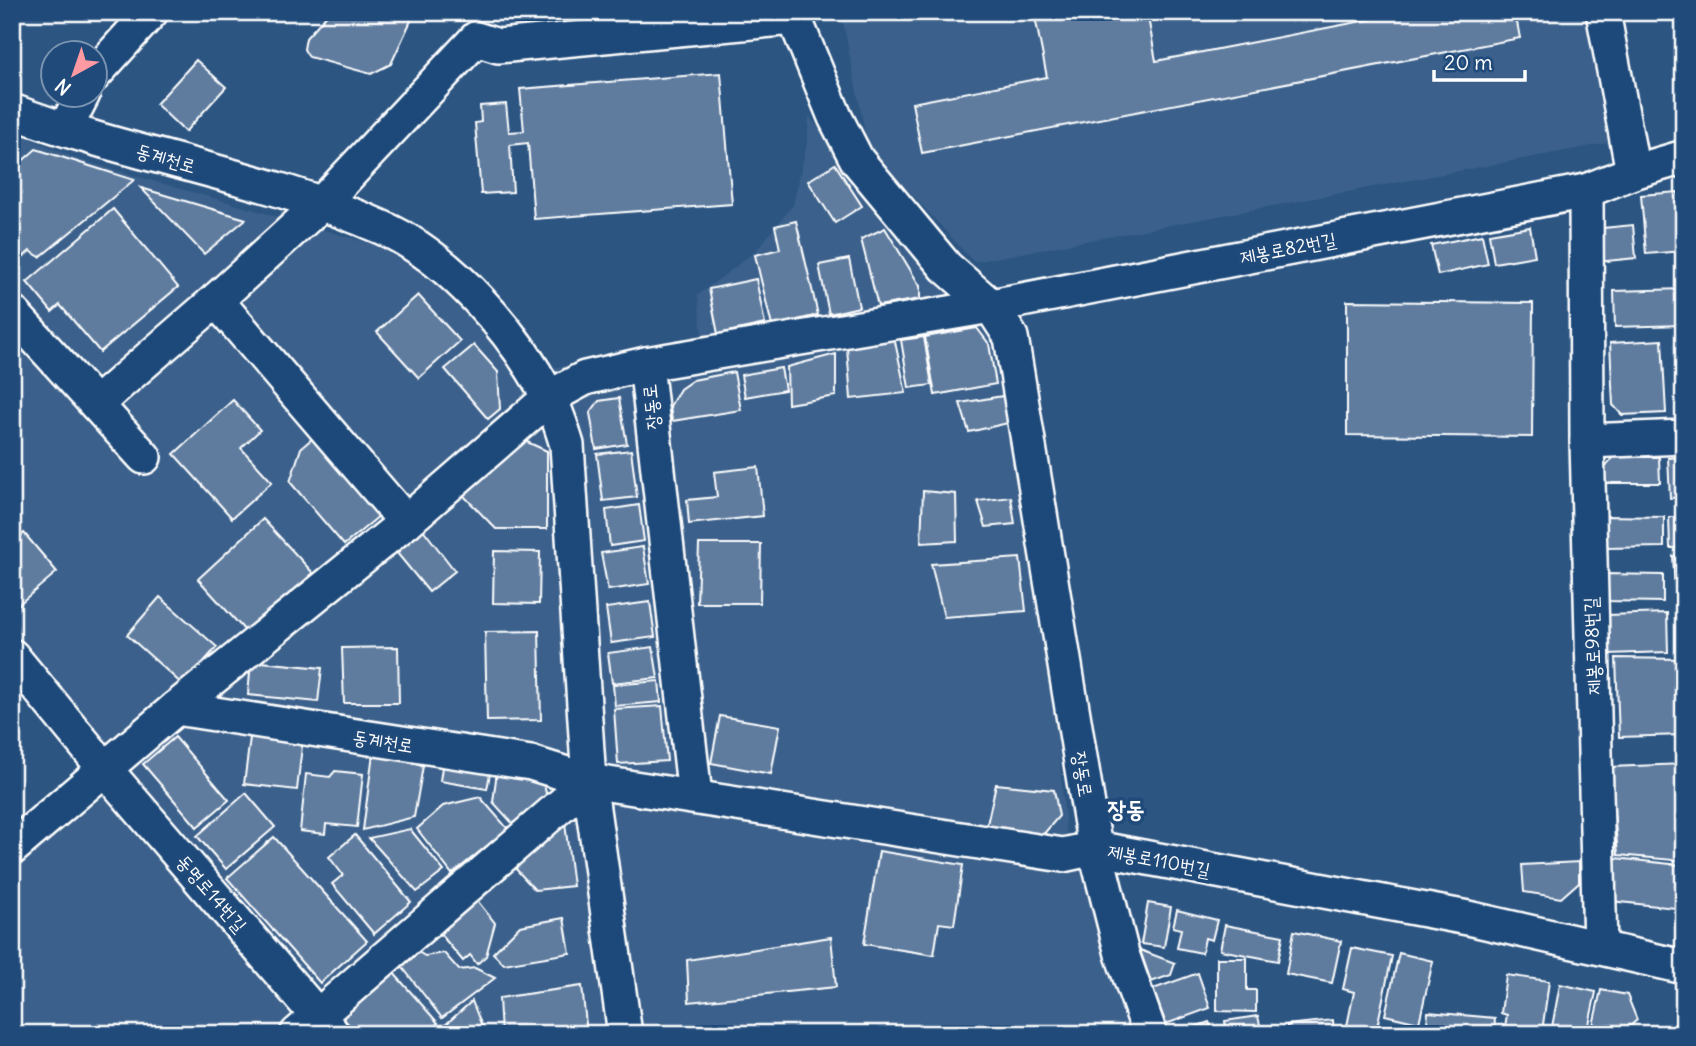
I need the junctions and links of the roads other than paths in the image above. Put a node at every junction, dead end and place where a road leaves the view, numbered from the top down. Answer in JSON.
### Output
{"nodes":[{"id":1,"x":151,"y":12,"type":"edge"},
{"id":2,"x":1603,"y":12,"type":"edge"},
{"id":3,"x":793,"y":15,"type":"edge"},
{"id":4,"x":108,"y":60,"type":"edge"},
{"id":5,"x":76,"y":108,"type":"edge"},
{"id":6,"x":12,"y":111,"type":"edge"},
{"id":7,"x":65,"y":129,"type":"junction"},
{"id":8,"x":1684,"y":156,"type":"edge"},
{"id":9,"x":1633,"y":172,"type":"junction"},
{"id":10,"x":1586,"y":191,"type":"junction"},
{"id":11,"x":321,"y":204,"type":"junction"},
{"id":12,"x":216,"y":300,"type":"junction"},
{"id":13,"x":991,"y":306,"type":"junction"},
{"id":14,"x":12,"y":312,"type":"edge"},
{"id":15,"x":646,"y":365,"type":"junction"},
{"id":16,"x":550,"y":397,"type":"junction"},
{"id":17,"x":96,"y":404,"type":"junction"},
{"id":18,"x":1684,"y":437,"type":"edge"},
{"id":19,"x":1587,"y":441,"type":"junction"},
{"id":20,"x":144,"y":457,"type":"dead end"},
{"id":21,"x":406,"y":522,"type":"junction"},
{"id":22,"x":12,"y":656,"type":"edge"},
{"id":23,"x":176,"y":708,"type":"junction"},
{"id":24,"x":106,"y":769,"type":"junction"},
{"id":25,"x":589,"y":781,"type":"junction"},
{"id":26,"x":695,"y":796,"type":"junction"},
{"id":27,"x":12,"y":848,"type":"edge"},
{"id":28,"x":1095,"y":848,"type":"junction"},
{"id":29,"x":1600,"y":947,"type":"junction"},
{"id":30,"x":1684,"y":967,"type":"edge"},
{"id":31,"x":316,"y":1028,"type":"edge"},
{"id":32,"x":625,"y":1034,"type":"edge"},
{"id":33,"x":1150,"y":1034,"type":"edge"}],
"edges":[{"from":1,"to":4,"type":"street"},
{"from":2,"to":9,"type":"street"},
{"from":3,"to":11,"type":"street"},
{"from":3,"to":13,"type":"street","name":"장동로"},
{"from":5,"to":7,"type":"street"},
{"from":6,"to":7,"type":"street","name":"동계천로"},
{"from":7,"to":11,"type":"street","name":"동계천로"},
{"from":8,"to":9,"type":"street","name":"제봉로82번길"},
{"from":9,"to":10,"type":"street","name":"제봉로82번길"},
{"from":10,"to":13,"type":"street","name":"제봉로82번길"},
{"from":10,"to":19,"type":"street"},
{"from":11,"to":12,"type":"street"},
{"from":11,"to":16,"type":"street","name":"동계천로"},
{"from":12,"to":17,"type":"street"},
{"from":12,"to":21,"type":"street"},
{"from":13,"to":15,"type":"street","name":"장동로"},
{"from":13,"to":28,"type":"street","name":"장동로"},
{"from":14,"to":17,"type":"street"},
{"from":15,"to":16,"type":"street"},
{"from":15,"to":26,"type":"street","name":"장동로"},
{"from":16,"to":21,"type":"street"},
{"from":16,"to":25,"type":"street","name":"동계천로"},
{"from":17,"to":20,"type":"street"},
{"from":18,"to":19,"type":"street"},
{"from":19,"to":29,"type":"street","name":"제봉로98번길"},
{"from":21,"to":23,"type":"street"},
{"from":22,"to":24,"type":"street","name":"동명로14번길"},
{"from":23,"to":24,"type":"street"},
{"from":23,"to":25,"type":"street","name":"동계천로"},
{"from":24,"to":27,"type":"street"},
{"from":24,"to":31,"type":"street","name":"동명로14번길"},
{"from":25,"to":26,"type":"street","name":"제봉로110번길"},
{"from":25,"to":31,"type":"street"},
{"from":25,"to":32,"type":"street","name":"동계천로"},
{"from":26,"to":28,"type":"street","name":"제봉로110번길"},
{"from":28,"to":29,"type":"street","name":"제봉로110번길"},
{"from":28,"to":33,"type":"street","name":"장동로"},
{"from":29,"to":30,"type":"street","name":"제봉로110번길"}]}
